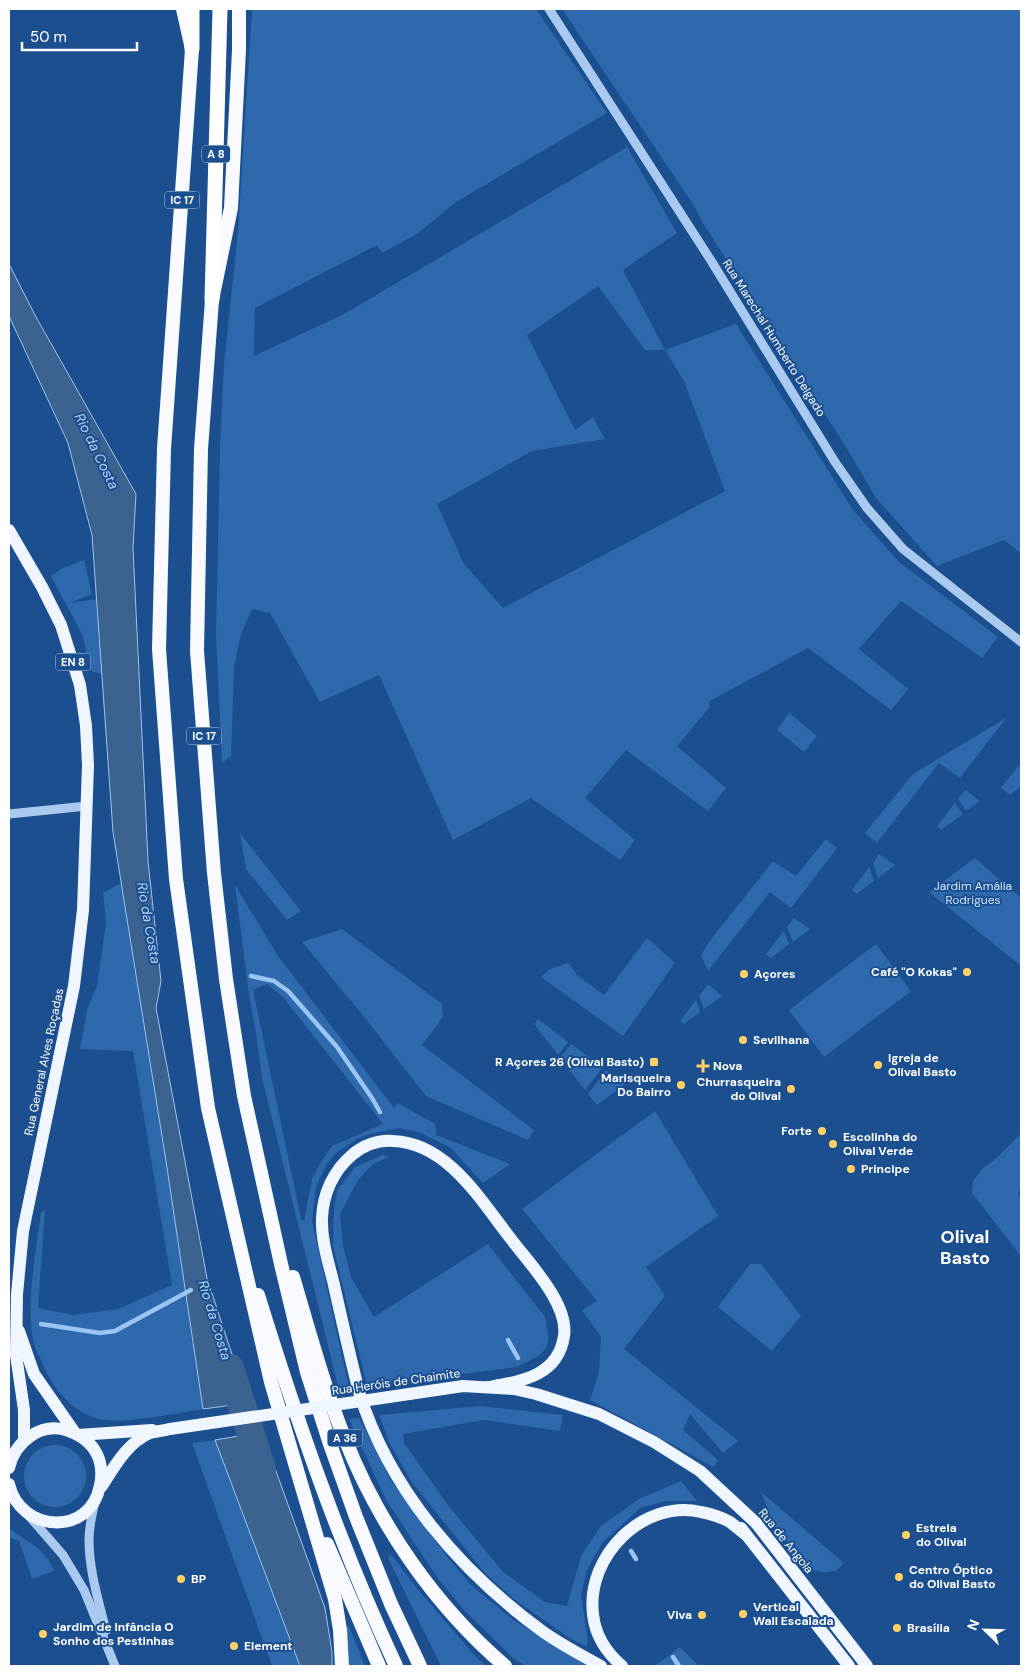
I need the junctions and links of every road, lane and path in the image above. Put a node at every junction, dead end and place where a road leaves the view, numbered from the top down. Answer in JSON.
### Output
{"nodes":[{"id":1,"x":183,"y":9,"type":"edge"},
{"id":2,"x":192,"y":9,"type":"edge"},
{"id":3,"x":220,"y":9,"type":"edge"},
{"id":4,"x":239,"y":9,"type":"edge"},
{"id":5,"x":549,"y":9,"type":"edge"},
{"id":6,"x":192,"y":50,"type":"junction"},
{"id":7,"x":212,"y":300,"type":"junction"},
{"id":8,"x":9,"y":530,"type":"edge"},
{"id":9,"x":1021,"y":642,"type":"edge"},
{"id":10,"x":87,"y":806,"type":"junction"},
{"id":11,"x":9,"y":814,"type":"edge"},
{"id":12,"x":261,"y":1168,"type":"junction"},
{"id":13,"x":231,"y":1206,"type":"junction"},
{"id":14,"x":17,"y":1322,"type":"junction"},
{"id":15,"x":489,"y":1387,"type":"junction"},
{"id":16,"x":170,"y":1430,"type":"junction"},
{"id":17,"x":77,"y":1434,"type":"junction"},
{"id":18,"x":24,"y":1440,"type":"junction"},
{"id":19,"x":289,"y":1443,"type":"junction"},
{"id":20,"x":9,"y":1468,"type":"edge"},
{"id":21,"x":9,"y":1484,"type":"edge"},
{"id":22,"x":721,"y":1491,"type":"junction"},
{"id":23,"x":97,"y":1496,"type":"junction"},
{"id":24,"x":28,"y":1514,"type":"junction"},
{"id":25,"x":745,"y":1534,"type":"junction"},
{"id":26,"x":111,"y":1654,"type":"junction"},
{"id":27,"x":115,"y":1666,"type":"edge"},
{"id":28,"x":342,"y":1666,"type":"edge"},
{"id":29,"x":379,"y":1666,"type":"edge"},
{"id":30,"x":396,"y":1666,"type":"edge"},
{"id":31,"x":420,"y":1666,"type":"edge"},
{"id":32,"x":506,"y":1666,"type":"edge"},
{"id":33,"x":600,"y":1666,"type":"edge"},
{"id":34,"x":622,"y":1666,"type":"edge"},
{"id":35,"x":849,"y":1666,"type":"edge"},
{"id":36,"x":867,"y":1666,"type":"edge"}],
"edges":[{"from":1,"to":6,"type":"highway","number":"IC 17"},
{"from":2,"to":6,"type":"highway"},
{"from":3,"to":7,"type":"highway","number":"A 8"},
{"from":4,"to":7,"type":"highway","number":"IC 17"},
{"from":5,"to":9,"type":"street","name":"Rua Marechal Humberto Delgado"},
{"from":6,"to":13,"type":"highway","number":"IC 17"},
{"from":7,"to":12,"type":"highway","number":"IC 17"},
{"from":8,"to":10,"type":"main road","number":"EN 8"},
{"from":10,"to":11,"type":"street"},
{"from":10,"to":14,"type":"main road","name":"Rua General Alves Roçadas"},
{"from":12,"to":31,"type":"highway"},
{"from":12,"to":32,"type":"highway","number":"A 36"},
{"from":13,"to":19,"type":"highway"},
{"from":13,"to":30,"type":"highway"},
{"from":14,"to":17,"type":"main road","name":"Rua General Alves Roçadas"},
{"from":14,"to":18,"type":"main road","name":"Rua General Alves Roçadas"},
{"from":15,"to":16,"type":"main road","name":"Rua Heróis de Chaimite","bridge":true},
{"from":15,"to":22,"type":"main road","name":"Rua Heróis de Chaimite"},
{"from":15,"to":33,"type":"main road"},
{"from":16,"to":17,"type":"main road","name":"Rua Heróis de Chaimite"},
{"from":16,"to":23,"type":"main road","name":"Rua Heróis de Chaimite"},
{"from":17,"to":18,"type":"main road"},
{"from":17,"to":23,"type":"main road","name":"Rua General Alves Roçadas"},
{"from":18,"to":20,"type":"main road"},
{"from":19,"to":28,"type":"highway"},
{"from":19,"to":29,"type":"highway"},
{"from":21,"to":24,"type":"main road","name":"Rua General Alves Roçadas"},
{"from":22,"to":25,"type":"main road"},
{"from":22,"to":36,"type":"main road","name":"Rua de Angola"},
{"from":23,"to":24,"type":"main road"},
{"from":23,"to":26,"type":"street","name":"Rua General Alves Roçadas"},
{"from":24,"to":26,"type":"street","name":"Rua General Alves Roçadas"},
{"from":25,"to":34,"type":"main road"},
{"from":25,"to":35,"type":"main road"},
{"from":26,"to":27,"type":"street","name":"Rua General Alves Roçadas"}]}
